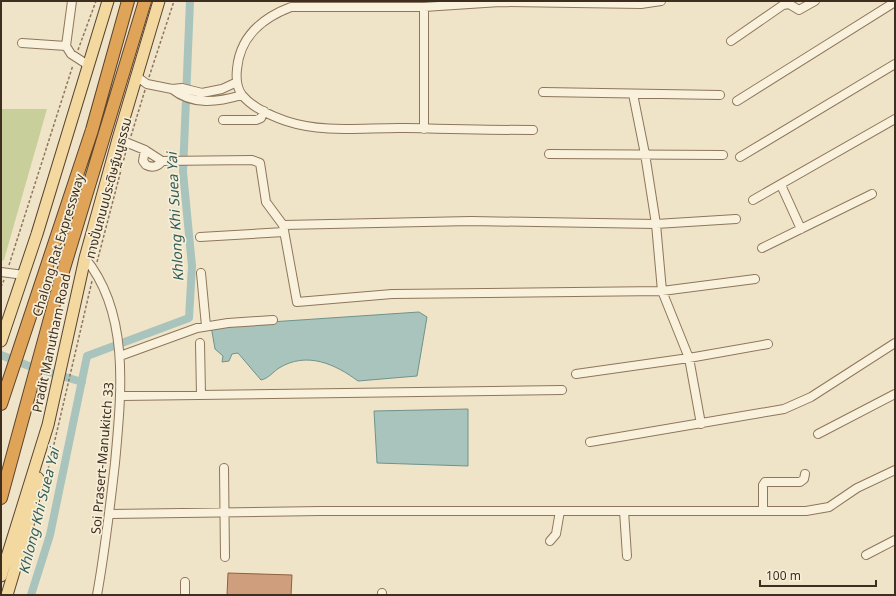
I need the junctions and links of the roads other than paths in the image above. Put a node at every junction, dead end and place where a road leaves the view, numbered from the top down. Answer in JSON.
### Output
{"nodes":[{"id":1,"x":68,"y":1,"type":"edge"},
{"id":2,"x":72,"y":1,"type":"edge"},
{"id":3,"x":108,"y":1,"type":"edge"},
{"id":4,"x":128,"y":1,"type":"edge"},
{"id":5,"x":145,"y":1,"type":"edge"},
{"id":6,"x":159,"y":1,"type":"edge"},
{"id":7,"x":661,"y":1,"type":"edge"},
{"id":8,"x":815,"y":1,"type":"edge"},
{"id":9,"x":895,"y":2,"type":"edge"},
{"id":10,"x":424,"y":7,"type":"junction"},
{"id":11,"x":731,"y":41,"type":"dead end"},
{"id":12,"x":22,"y":43,"type":"dead end"},
{"id":13,"x":66,"y":46,"type":"junction"},
{"id":14,"x":895,"y":64,"type":"edge"},
{"id":15,"x":88,"y":65,"type":"junction"},
{"id":16,"x":136,"y":76,"type":"junction"},
{"id":17,"x":237,"y":82,"type":"junction"},
{"id":18,"x":172,"y":89,"type":"junction"},
{"id":19,"x":543,"y":92,"type":"dead end"},
{"id":20,"x":633,"y":94,"type":"junction"},
{"id":21,"x":242,"y":95,"type":"junction"},
{"id":22,"x":720,"y":95,"type":"dead end"},
{"id":23,"x":737,"y":101,"type":"dead end"},
{"id":24,"x":264,"y":111,"type":"junction"},
{"id":25,"x":895,"y":119,"type":"edge"},
{"id":26,"x":223,"y":120,"type":"dead end"},
{"id":27,"x":424,"y":128,"type":"junction"},
{"id":28,"x":533,"y":130,"type":"dead end"},
{"id":29,"x":118,"y":139,"type":"junction"},
{"id":30,"x":144,"y":150,"type":"junction"},
{"id":31,"x":549,"y":154,"type":"dead end"},
{"id":32,"x":645,"y":154,"type":"junction"},
{"id":33,"x":723,"y":155,"type":"dead end"},
{"id":34,"x":740,"y":158,"type":"dead end"},
{"id":35,"x":162,"y":161,"type":"junction"},
{"id":36,"x":781,"y":185,"type":"junction"},
{"id":37,"x":872,"y":194,"type":"dead end"},
{"id":38,"x":753,"y":200,"type":"dead end"},
{"id":39,"x":736,"y":219,"type":"dead end"},
{"id":40,"x":656,"y":224,"type":"junction"},
{"id":41,"x":283,"y":229,"type":"junction"},
{"id":42,"x":801,"y":229,"type":"junction"},
{"id":43,"x":200,"y":237,"type":"dead end"},
{"id":44,"x":762,"y":248,"type":"dead end"},
{"id":45,"x":85,"y":258,"type":"junction"},
{"id":46,"x":4,"y":272,"type":"edge"},
{"id":47,"x":201,"y":273,"type":"dead end"},
{"id":48,"x":24,"y":275,"type":"junction"},
{"id":49,"x":755,"y":279,"type":"dead end"},
{"id":50,"x":662,"y":291,"type":"junction"},
{"id":51,"x":273,"y":320,"type":"dead end"},
{"id":52,"x":4,"y":325,"type":"edge"},
{"id":53,"x":206,"y":326,"type":"junction"},
{"id":54,"x":1,"y":341,"type":"edge"},
{"id":55,"x":200,"y":343,"type":"dead end"},
{"id":56,"x":895,"y":343,"type":"edge"},
{"id":57,"x":768,"y":344,"type":"dead end"},
{"id":58,"x":120,"y":356,"type":"junction"},
{"id":59,"x":689,"y":358,"type":"junction"},
{"id":60,"x":576,"y":374,"type":"dead end"},
{"id":61,"x":562,"y":390,"type":"dead end"},
{"id":62,"x":201,"y":394,"type":"junction"},
{"id":63,"x":895,"y":394,"type":"edge"},
{"id":64,"x":121,"y":396,"type":"junction"},
{"id":65,"x":1,"y":404,"type":"edge"},
{"id":66,"x":701,"y":424,"type":"junction"},
{"id":67,"x":48,"y":425,"type":"junction"},
{"id":68,"x":818,"y":434,"type":"dead end"},
{"id":69,"x":590,"y":442,"type":"dead end"},
{"id":70,"x":224,"y":468,"type":"dead end"},
{"id":71,"x":895,"y":470,"type":"edge"},
{"id":72,"x":805,"y":474,"type":"dead end"},
{"id":73,"x":1,"y":498,"type":"edge"},
{"id":74,"x":763,"y":510,"type":"junction"},
{"id":75,"x":560,"y":511,"type":"junction"},
{"id":76,"x":624,"y":511,"type":"junction"},
{"id":77,"x":224,"y":512,"type":"junction"},
{"id":78,"x":110,"y":514,"type":"junction"},
{"id":79,"x":895,"y":540,"type":"edge"},
{"id":80,"x":550,"y":541,"type":"dead end"},
{"id":81,"x":866,"y":555,"type":"dead end"},
{"id":82,"x":627,"y":556,"type":"dead end"},
{"id":83,"x":225,"y":557,"type":"dead end"},
{"id":84,"x":1,"y":576,"type":"edge"},
{"id":85,"x":184,"y":582,"type":"dead end"},
{"id":86,"x":7,"y":595,"type":"edge"},
{"id":87,"x":97,"y":595,"type":"edge"},
{"id":88,"x":185,"y":595,"type":"edge"}],
"edges":[{"from":1,"to":2,"type":"street"},
{"from":2,"to":13,"type":"street"},
{"from":3,"to":15,"type":"main road"},
{"from":4,"to":65,"type":"highway","name":"Chalong Rat Expressway"},
{"from":5,"to":73,"type":"highway","name":"Chalong Rat Expressway"},
{"from":6,"to":16,"type":"main road","name":"Pradit Manutham Road"},
{"from":7,"to":10,"type":"street"},
{"from":8,"to":11,"type":"street"},
{"from":9,"to":23,"type":"street"},
{"from":10,"to":17,"type":"street"},
{"from":10,"to":27,"type":"street"},
{"from":12,"to":13,"type":"street"},
{"from":13,"to":15,"type":"street"},
{"from":14,"to":34,"type":"street"},
{"from":15,"to":48,"type":"main road"},
{"from":16,"to":18,"type":"street"},
{"from":16,"to":29,"type":"main road","name":"Pradit Manutham Road"},
{"from":17,"to":18,"type":"street"},
{"from":17,"to":21,"type":"street"},
{"from":18,"to":21,"type":"street"},
{"from":19,"to":20,"type":"street"},
{"from":20,"to":22,"type":"street"},
{"from":20,"to":32,"type":"street"},
{"from":21,"to":24,"type":"street"},
{"from":24,"to":26,"type":"street"},
{"from":24,"to":27,"type":"street"},
{"from":25,"to":36,"type":"street"},
{"from":27,"to":28,"type":"street"},
{"from":29,"to":30,"type":"street"},
{"from":29,"to":45,"type":"main road","name":"Pradit Manutham Road"},
{"from":30,"to":35,"type":"street"},
{"from":30,"to":35,"type":"street"},
{"from":31,"to":32,"type":"street"},
{"from":32,"to":33,"type":"street"},
{"from":32,"to":40,"type":"street"},
{"from":35,"to":41,"type":"street"},
{"from":36,"to":38,"type":"street"},
{"from":36,"to":42,"type":"street"},
{"from":37,"to":42,"type":"street"},
{"from":39,"to":40,"type":"street"},
{"from":40,"to":41,"type":"street"},
{"from":40,"to":50,"type":"street"},
{"from":41,"to":43,"type":"street"},
{"from":41,"to":50,"type":"street"},
{"from":42,"to":44,"type":"street"},
{"from":45,"to":58,"type":"street","name":"Soi Prasert-Manukitch 33"},
{"from":45,"to":67,"type":"main road","name":"Pradit Manutham Road"},
{"from":46,"to":48,"type":"street"},
{"from":47,"to":53,"type":"street"},
{"from":48,"to":52,"type":"main road"},
{"from":49,"to":50,"type":"street"},
{"from":50,"to":59,"type":"street"},
{"from":51,"to":53,"type":"street"},
{"from":52,"to":54,"type":"main road"},
{"from":53,"to":58,"type":"street"},
{"from":55,"to":62,"type":"street"},
{"from":56,"to":66,"type":"street"},
{"from":57,"to":59,"type":"street"},
{"from":58,"to":64,"type":"street","name":"Soi Prasert-Manukitch 33"},
{"from":59,"to":60,"type":"street"},
{"from":59,"to":66,"type":"street"},
{"from":61,"to":62,"type":"street"},
{"from":62,"to":64,"type":"street"},
{"from":63,"to":68,"type":"street"},
{"from":64,"to":78,"type":"street","name":"Soi Prasert-Manukitch 33"},
{"from":66,"to":69,"type":"street"},
{"from":67,"to":84,"type":"main road","name":"Pradit Manutham Road"},
{"from":67,"to":86,"type":"main road"},
{"from":70,"to":77,"type":"street"},
{"from":71,"to":74,"type":"street"},
{"from":72,"to":74,"type":"street"},
{"from":74,"to":76,"type":"street"},
{"from":75,"to":76,"type":"street"},
{"from":75,"to":77,"type":"street"},
{"from":75,"to":80,"type":"street"},
{"from":76,"to":82,"type":"street"},
{"from":77,"to":78,"type":"street"},
{"from":77,"to":83,"type":"street"},
{"from":78,"to":87,"type":"street","name":"Soi Prasert-Manukitch 33"},
{"from":79,"to":81,"type":"street"},
{"from":85,"to":88,"type":"street"}]}
